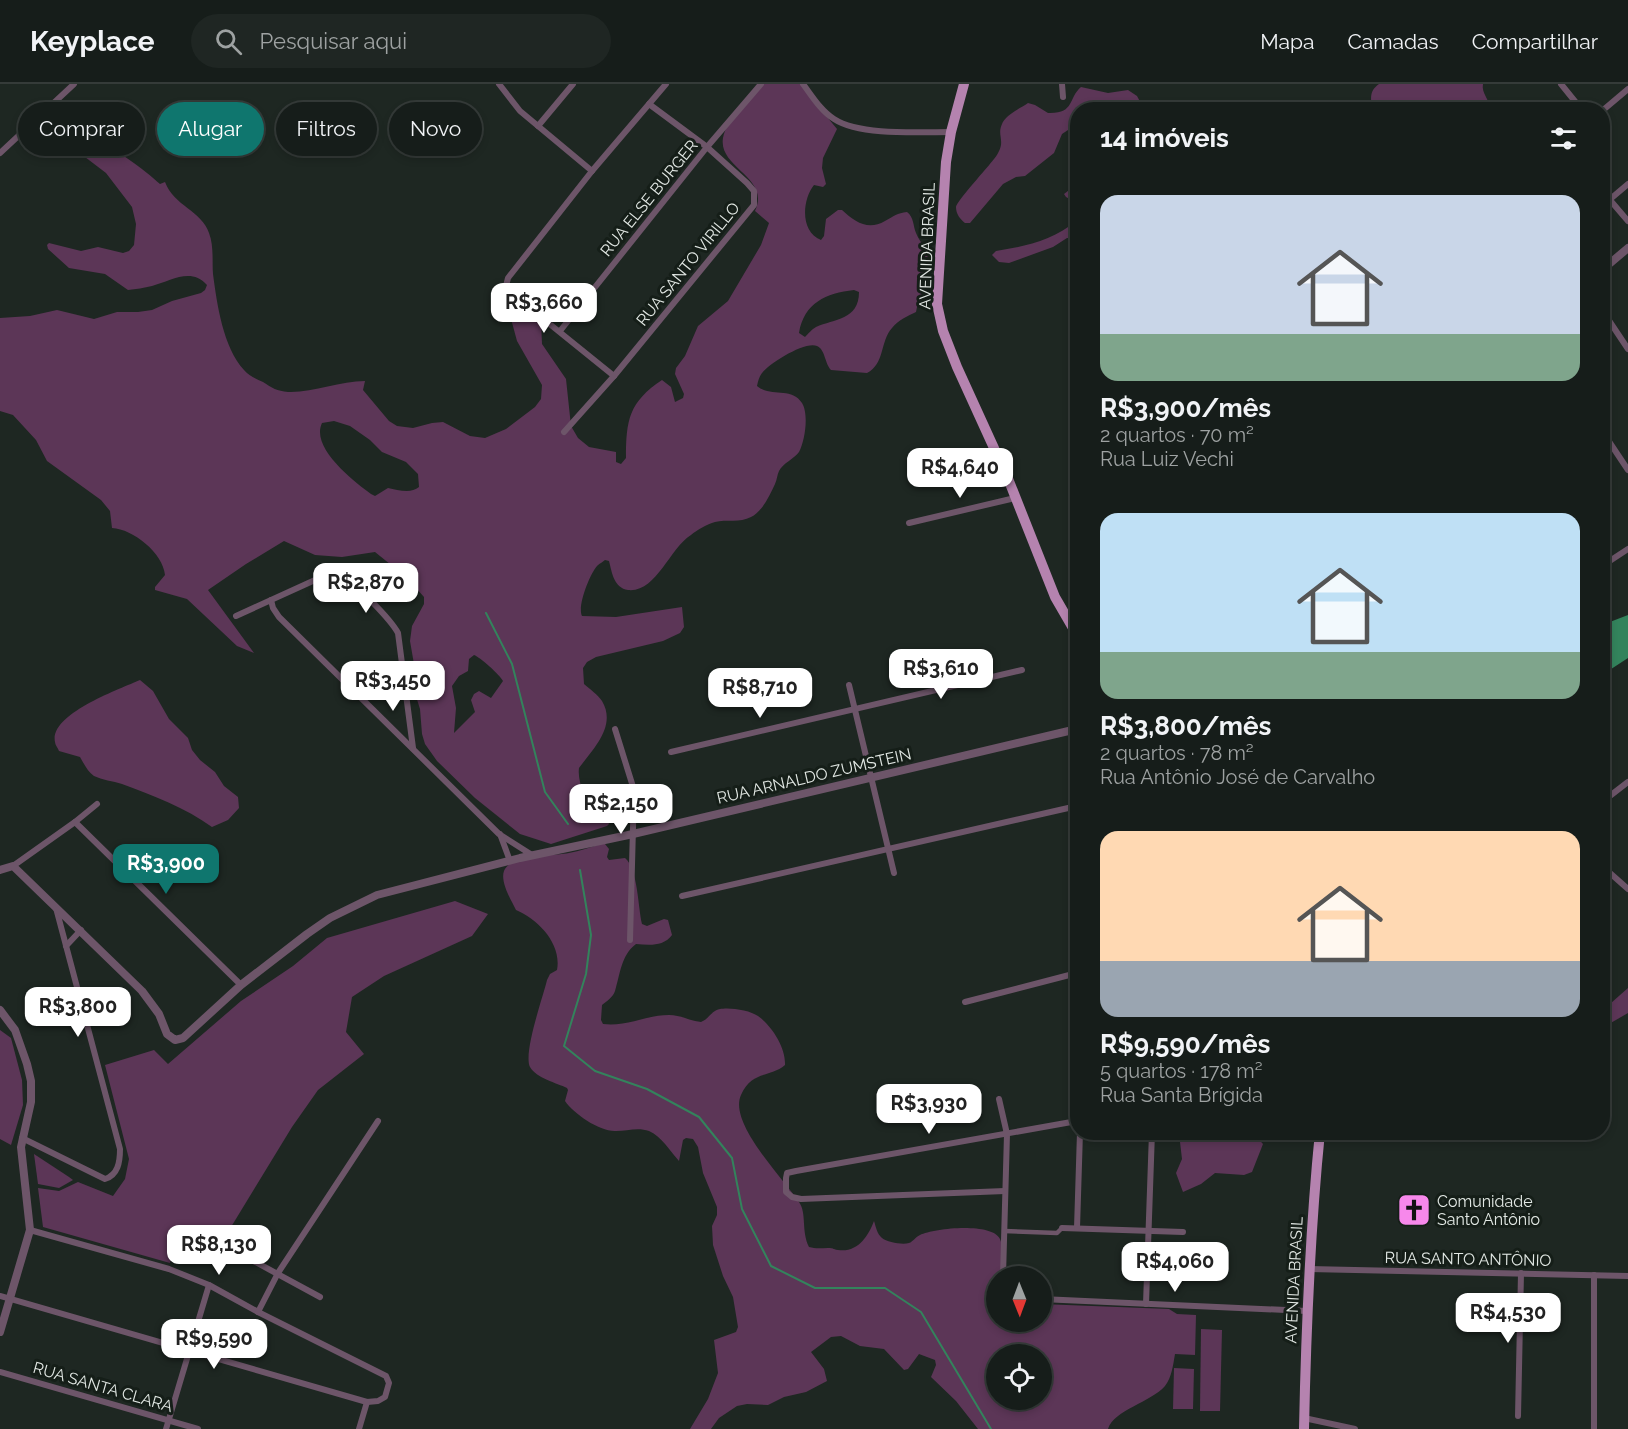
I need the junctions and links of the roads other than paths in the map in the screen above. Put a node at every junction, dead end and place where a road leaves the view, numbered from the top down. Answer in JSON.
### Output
{"nodes":[{"id":1,"x":74,"y":84,"type":"edge"},
{"id":2,"x":499,"y":84,"type":"edge"},
{"id":3,"x":573,"y":84,"type":"edge"},
{"id":4,"x":666,"y":84,"type":"edge"},
{"id":5,"x":761,"y":84,"type":"edge"},
{"id":6,"x":803,"y":84,"type":"edge"},
{"id":7,"x":964,"y":84,"type":"edge"},
{"id":8,"x":1062,"y":84,"type":"edge"},
{"id":9,"x":1561,"y":84,"type":"edge"},
{"id":10,"x":1628,"y":88,"type":"edge"},
{"id":11,"x":1063,"y":97,"type":"dead end"},
{"id":12,"x":1576,"y":102,"type":"edge"},
{"id":13,"x":649,"y":104,"type":"junction"},
{"id":14,"x":1610,"y":104,"type":"edge"},
{"id":15,"x":538,"y":126,"type":"junction"},
{"id":16,"x":951,"y":132,"type":"junction"},
{"id":17,"x":707,"y":147,"type":"junction"},
{"id":18,"x":0,"y":153,"type":"edge"},
{"id":19,"x":592,"y":171,"type":"junction"},
{"id":20,"x":1628,"y":184,"type":"edge"},
{"id":21,"x":1610,"y":200,"type":"joint"},
{"id":22,"x":1628,"y":221,"type":"edge"},
{"id":23,"x":1628,"y":248,"type":"edge"},
{"id":24,"x":1610,"y":263,"type":"edge"},
{"id":25,"x":1610,"y":322,"type":"edge"},
{"id":26,"x":560,"y":331,"type":"junction"},
{"id":27,"x":1628,"y":348,"type":"edge"},
{"id":28,"x":614,"y":375,"type":"junction"},
{"id":29,"x":564,"y":432,"type":"dead end"},
{"id":30,"x":1610,"y":443,"type":"edge"},
{"id":31,"x":1628,"y":470,"type":"edge"},
{"id":32,"x":1016,"y":498,"type":"junction"},
{"id":33,"x":909,"y":523,"type":"dead end"},
{"id":34,"x":1628,"y":549,"type":"edge"},
{"id":35,"x":1610,"y":561,"type":"edge"},
{"id":36,"x":271,"y":600,"type":"junction"},
{"id":37,"x":236,"y":616,"type":"dead end"},
{"id":38,"x":1070,"y":623,"type":"edge"},
{"id":39,"x":1023,"y":670,"type":"dead end"},
{"id":40,"x":849,"y":685,"type":"dead end"},
{"id":41,"x":855,"y":710,"type":"junction"},
{"id":42,"x":615,"y":729,"type":"dead end"},
{"id":43,"x":1070,"y":731,"type":"edge"},
{"id":44,"x":414,"y":749,"type":"junction"},
{"id":45,"x":671,"y":752,"type":"dead end"},
{"id":46,"x":870,"y":777,"type":"junction"},
{"id":47,"x":1628,"y":782,"type":"edge"},
{"id":48,"x":1610,"y":796,"type":"edge"},
{"id":49,"x":97,"y":804,"type":"dead end"},
{"id":50,"x":1070,"y":808,"type":"edge"},
{"id":51,"x":75,"y":822,"type":"junction"},
{"id":52,"x":500,"y":834,"type":"junction"},
{"id":53,"x":633,"y":834,"type":"junction"},
{"id":54,"x":887,"y":848,"type":"junction"},
{"id":55,"x":532,"y":855,"type":"junction"},
{"id":56,"x":510,"y":861,"type":"junction"},
{"id":57,"x":13,"y":866,"type":"junction"},
{"id":58,"x":0,"y":870,"type":"edge"},
{"id":59,"x":894,"y":873,"type":"dead end"},
{"id":60,"x":1610,"y":873,"type":"edge"},
{"id":61,"x":1628,"y":888,"type":"edge"},
{"id":62,"x":682,"y":896,"type":"dead end"},
{"id":63,"x":55,"y":904,"type":"junction"},
{"id":64,"x":81,"y":930,"type":"junction"},
{"id":65,"x":630,"y":940,"type":"dead end"},
{"id":66,"x":66,"y":946,"type":"junction"},
{"id":67,"x":1070,"y":975,"type":"edge"},
{"id":68,"x":241,"y":985,"type":"junction"},
{"id":69,"x":965,"y":1002,"type":"dead end"},
{"id":70,"x":0,"y":1010,"type":"edge"},
{"id":71,"x":999,"y":1099,"type":"dead end"},
{"id":72,"x":378,"y":1121,"type":"dead end"},
{"id":73,"x":1070,"y":1122,"type":"edge"},
{"id":74,"x":1007,"y":1134,"type":"junction"},
{"id":75,"x":22,"y":1138,"type":"junction"},
{"id":76,"x":1080,"y":1140,"type":"edge"},
{"id":77,"x":1152,"y":1140,"type":"edge"},
{"id":78,"x":1319,"y":1140,"type":"edge"},
{"id":79,"x":1005,"y":1191,"type":"junction"},
{"id":80,"x":1062,"y":1228,"type":"joint"},
{"id":81,"x":1077,"y":1228,"type":"junction"},
{"id":82,"x":30,"y":1230,"type":"junction"},
{"id":83,"x":1148,"y":1230,"type":"junction"},
{"id":84,"x":1004,"y":1231,"type":"junction"},
{"id":85,"x":1183,"y":1232,"type":"dead end"},
{"id":86,"x":226,"y":1246,"type":"dead end"},
{"id":87,"x":1003,"y":1266,"type":"edge"},
{"id":88,"x":1308,"y":1269,"type":"junction"},
{"id":89,"x":1521,"y":1273,"type":"junction"},
{"id":90,"x":278,"y":1274,"type":"junction"},
{"id":91,"x":1594,"y":1275,"type":"junction"},
{"id":92,"x":1628,"y":1276,"type":"edge"},
{"id":93,"x":209,"y":1285,"type":"junction"},
{"id":94,"x":0,"y":1296,"type":"edge"},
{"id":95,"x":320,"y":1297,"type":"dead end"},
{"id":96,"x":10,"y":1299,"type":"junction"},
{"id":97,"x":1052,"y":1300,"type":"edge"},
{"id":98,"x":1146,"y":1304,"type":"junction"},
{"id":99,"x":1307,"y":1311,"type":"junction"},
{"id":100,"x":258,"y":1312,"type":"junction"},
{"id":101,"x":0,"y":1332,"type":"edge"},
{"id":102,"x":189,"y":1350,"type":"junction"},
{"id":103,"x":0,"y":1372,"type":"edge"},
{"id":104,"x":367,"y":1402,"type":"junction"},
{"id":105,"x":1518,"y":1416,"type":"dead end"},
{"id":106,"x":168,"y":1420,"type":"junction"},
{"id":107,"x":1304,"y":1423,"type":"edge"},
{"id":108,"x":166,"y":1429,"type":"edge"},
{"id":109,"x":198,"y":1429,"type":"edge"},
{"id":110,"x":359,"y":1429,"type":"edge"},
{"id":111,"x":1355,"y":1429,"type":"edge"},
{"id":112,"x":1594,"y":1429,"type":"edge"}],
"edges":[{"from":1,"to":18,"type":"street"},
{"from":2,"to":15,"type":"street"},
{"from":3,"to":15,"type":"street"},
{"from":4,"to":13,"type":"street"},
{"from":5,"to":17,"type":"street","name":"RUA ELSE BURGER"},
{"from":6,"to":16,"type":"street"},
{"from":7,"to":16,"type":"main road","name":"AVENIDA BRASIL"},
{"from":8,"to":11,"type":"street"},
{"from":9,"to":12,"type":"street"},
{"from":10,"to":14,"type":"street"},
{"from":13,"to":17,"type":"street"},
{"from":13,"to":19,"type":"street"},
{"from":15,"to":19,"type":"street"},
{"from":16,"to":32,"type":"main road","name":"AVENIDA BRASIL"},
{"from":17,"to":26,"type":"street","name":"RUA ELSE BURGER"},
{"from":17,"to":28,"type":"street","name":"RUA SANTO VIRILLO"},
{"from":19,"to":26,"type":"street"},
{"from":20,"to":21,"type":"street"},
{"from":21,"to":22,"type":"street"},
{"from":23,"to":24,"type":"street"},
{"from":25,"to":27,"type":"street"},
{"from":26,"to":28,"type":"street"},
{"from":28,"to":29,"type":"street","name":"RUA SANTO VIRILLO"},
{"from":30,"to":31,"type":"street"},
{"from":32,"to":33,"type":"street"},
{"from":32,"to":38,"type":"main road","name":"AVENIDA BRASIL"},
{"from":34,"to":35,"type":"street"},
{"from":36,"to":37,"type":"street"},
{"from":36,"to":44,"type":"street"},
{"from":36,"to":44,"type":"street"},
{"from":39,"to":41,"type":"street"},
{"from":40,"to":41,"type":"street"},
{"from":41,"to":45,"type":"street"},
{"from":41,"to":46,"type":"street"},
{"from":42,"to":53,"type":"street"},
{"from":43,"to":46,"type":"street","name":"RUA ARNALDO ZUMSTEIN"},
{"from":44,"to":52,"type":"street"},
{"from":46,"to":53,"type":"street","name":"RUA ARNALDO ZUMSTEIN"},
{"from":46,"to":54,"type":"street"},
{"from":47,"to":48,"type":"street"},
{"from":49,"to":51,"type":"street"},
{"from":50,"to":54,"type":"street"},
{"from":51,"to":57,"type":"street"},
{"from":51,"to":68,"type":"street"},
{"from":52,"to":55,"type":"street"},
{"from":52,"to":56,"type":"street"},
{"from":53,"to":55,"type":"street","name":"RUA ARNALDO ZUMSTEIN"},
{"from":53,"to":65,"type":"street"},
{"from":54,"to":59,"type":"street"},
{"from":54,"to":62,"type":"street"},
{"from":55,"to":56,"type":"street","name":"RUA ARNALDO ZUMSTEIN"},
{"from":56,"to":68,"type":"street","name":"RUA ARNALDO ZUMSTEIN"},
{"from":57,"to":58,"type":"street"},
{"from":57,"to":63,"type":"street"},
{"from":60,"to":61,"type":"street"},
{"from":63,"to":64,"type":"street"},
{"from":63,"to":66,"type":"street"},
{"from":64,"to":66,"type":"street"},
{"from":64,"to":68,"type":"street","name":"RUA ARNALDO ZUMSTEIN"},
{"from":66,"to":75,"type":"street"},
{"from":67,"to":69,"type":"street"},
{"from":70,"to":75,"type":"street"},
{"from":71,"to":74,"type":"street"},
{"from":72,"to":90,"type":"street"},
{"from":73,"to":74,"type":"street"},
{"from":74,"to":79,"type":"street"},
{"from":74,"to":79,"type":"street"},
{"from":75,"to":82,"type":"street"},
{"from":76,"to":81,"type":"street"},
{"from":77,"to":83,"type":"street"},
{"from":78,"to":88,"type":"main road","name":"AVENIDA BRASIL"},
{"from":79,"to":84,"type":"street"},
{"from":80,"to":81,"type":"street"},
{"from":80,"to":84,"type":"street"},
{"from":81,"to":83,"type":"street"},
{"from":82,"to":93,"type":"street"},
{"from":82,"to":96,"type":"street"},
{"from":83,"to":85,"type":"street"},
{"from":83,"to":98,"type":"street"},
{"from":84,"to":87,"type":"street"},
{"from":86,"to":90,"type":"street"},
{"from":88,"to":89,"type":"street","name":"RUA SANTO ANTÔNIO"},
{"from":88,"to":99,"type":"main road","name":"AVENIDA BRASIL"},
{"from":89,"to":91,"type":"street","name":"RUA SANTO ANTÔNIO"},
{"from":89,"to":105,"type":"street"},
{"from":90,"to":95,"type":"street"},
{"from":90,"to":100,"type":"street"},
{"from":91,"to":92,"type":"street","name":"RUA SANTO ANTÔNIO"},
{"from":91,"to":112,"type":"street"},
{"from":93,"to":100,"type":"street"},
{"from":93,"to":102,"type":"street"},
{"from":94,"to":96,"type":"street"},
{"from":96,"to":101,"type":"street"},
{"from":96,"to":102,"type":"street"},
{"from":97,"to":98,"type":"street"},
{"from":98,"to":99,"type":"street"},
{"from":99,"to":107,"type":"main road","name":"AVENIDA BRASIL"},
{"from":100,"to":104,"type":"street"},
{"from":102,"to":104,"type":"street"},
{"from":102,"to":106,"type":"street"},
{"from":103,"to":106,"type":"street","name":"RUA SANTA CLARA"},
{"from":104,"to":110,"type":"street"},
{"from":106,"to":108,"type":"street"},
{"from":106,"to":109,"type":"street","name":"RUA SANTA CLARA"},
{"from":107,"to":111,"type":"street"}]}
